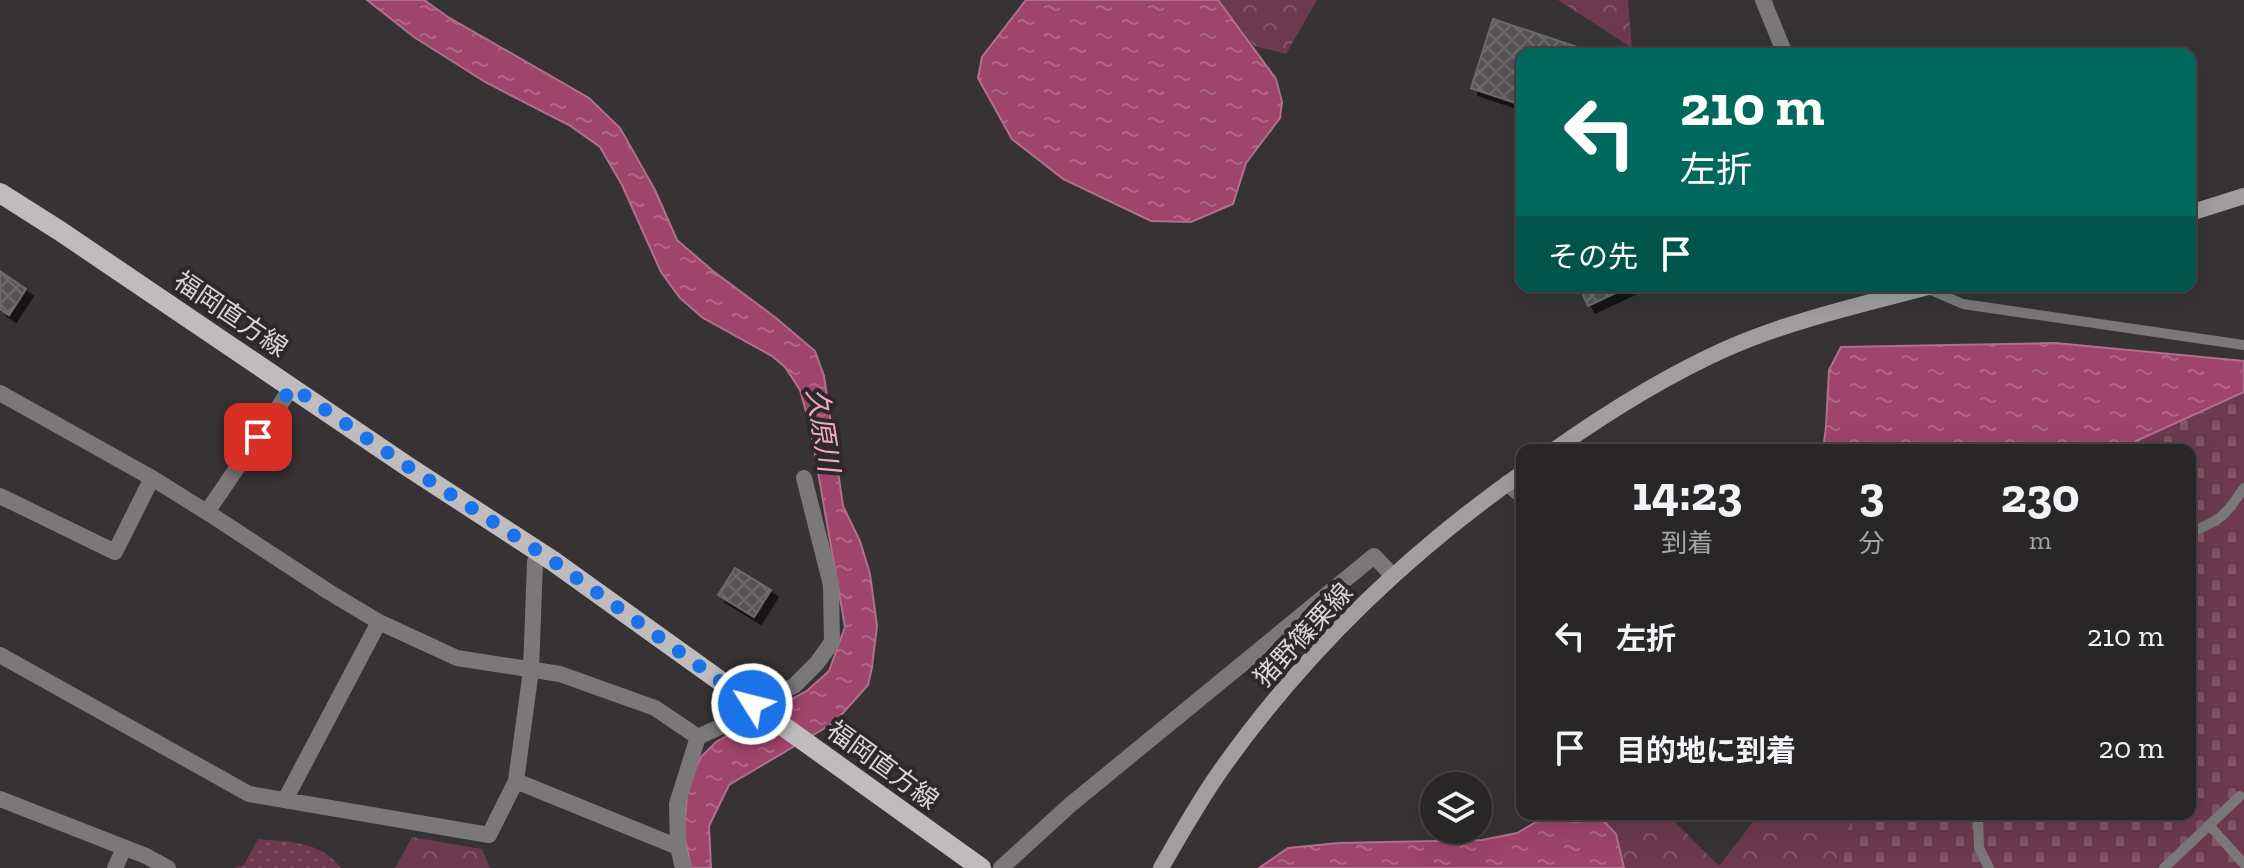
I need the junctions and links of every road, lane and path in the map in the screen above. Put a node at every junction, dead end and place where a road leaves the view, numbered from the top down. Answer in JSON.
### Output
{"nodes":[{"id":1,"x":1763,"y":0,"type":"edge"},
{"id":2,"x":1783,"y":48,"type":"edge"},
{"id":3,"x":0,"y":193,"type":"edge"},
{"id":4,"x":2244,"y":196,"type":"edge"},
{"id":5,"x":2196,"y":211,"type":"edge"},
{"id":6,"x":1889,"y":292,"type":"edge"},
{"id":7,"x":1939,"y":292,"type":"edge"},
{"id":8,"x":2244,"y":345,"type":"edge"},
{"id":9,"x":292,"y":387,"type":"junction"},
{"id":10,"x":0,"y":393,"type":"edge"},
{"id":11,"x":1563,"y":444,"type":"edge"},
{"id":12,"x":1516,"y":477,"type":"edge"},
{"id":13,"x":152,"y":478,"type":"junction"},
{"id":14,"x":804,"y":478,"type":"dead end"},
{"id":15,"x":1507,"y":483,"type":"junction"},
{"id":16,"x":2244,"y":488,"type":"edge"},
{"id":17,"x":1516,"y":491,"type":"edge"},
{"id":18,"x":0,"y":496,"type":"edge"},
{"id":19,"x":207,"y":512,"type":"junction"},
{"id":20,"x":2196,"y":530,"type":"edge"},
{"id":21,"x":540,"y":553,"type":"junction"},
{"id":22,"x":1393,"y":576,"type":"junction"},
{"id":23,"x":379,"y":622,"type":"junction"},
{"id":24,"x":0,"y":655,"type":"edge"},
{"id":25,"x":531,"y":670,"type":"junction"},
{"id":26,"x":756,"y":707,"type":"junction"},
{"id":27,"x":698,"y":737,"type":"junction"},
{"id":28,"x":516,"y":781,"type":"junction"},
{"id":29,"x":2240,"y":796,"type":"dead end"},
{"id":30,"x":0,"y":799,"type":"edge"},
{"id":31,"x":285,"y":800,"type":"junction"},
{"id":32,"x":1978,"y":820,"type":"edge"},
{"id":33,"x":2209,"y":825,"type":"junction"},
{"id":34,"x":678,"y":847,"type":"junction"},
{"id":35,"x":124,"y":848,"type":"junction"},
{"id":36,"x":2244,"y":864,"type":"edge"},
{"id":37,"x":115,"y":868,"type":"edge"},
{"id":38,"x":168,"y":868,"type":"edge"},
{"id":39,"x":683,"y":868,"type":"edge"},
{"id":40,"x":981,"y":868,"type":"edge"},
{"id":41,"x":1001,"y":868,"type":"edge"},
{"id":42,"x":1161,"y":868,"type":"edge"},
{"id":43,"x":1989,"y":868,"type":"edge"},
{"id":44,"x":2164,"y":868,"type":"edge"}],
"edges":[{"from":1,"to":2,"type":"street"},
{"from":3,"to":9,"type":"main road","name":"福岡直方線"},
{"from":4,"to":5,"type":"main road"},
{"from":6,"to":11,"type":"main road"},
{"from":7,"to":8,"type":"lane"},
{"from":9,"to":19,"type":"street"},
{"from":9,"to":21,"type":"main road","name":"福岡直方線"},
{"from":10,"to":13,"type":"street"},
{"from":12,"to":15,"type":"main road","name":"猪野篠栗線"},
{"from":13,"to":18,"type":"street"},
{"from":13,"to":19,"type":"street"},
{"from":14,"to":26,"type":"street"},
{"from":15,"to":17,"type":"street"},
{"from":15,"to":22,"type":"main road","name":"猪野篠栗線"},
{"from":16,"to":20,"type":"lane"},
{"from":19,"to":23,"type":"street"},
{"from":21,"to":25,"type":"street"},
{"from":21,"to":26,"type":"main road","name":"福岡直方線"},
{"from":22,"to":41,"type":"street"},
{"from":22,"to":42,"type":"main road","name":"猪野篠栗線"},
{"from":23,"to":25,"type":"street"},
{"from":23,"to":31,"type":"street"},
{"from":24,"to":31,"type":"street"},
{"from":25,"to":27,"type":"street"},
{"from":25,"to":28,"type":"street"},
{"from":26,"to":27,"type":"street"},
{"from":26,"to":40,"type":"main road","name":"福岡直方線"},
{"from":27,"to":34,"type":"street"},
{"from":28,"to":31,"type":"street"},
{"from":28,"to":34,"type":"street"},
{"from":29,"to":33,"type":"lane"},
{"from":30,"to":35,"type":"street"},
{"from":32,"to":43,"type":"lane"},
{"from":33,"to":36,"type":"lane"},
{"from":33,"to":44,"type":"lane"},
{"from":34,"to":39,"type":"street"},
{"from":35,"to":37,"type":"street"},
{"from":35,"to":38,"type":"street"}]}
